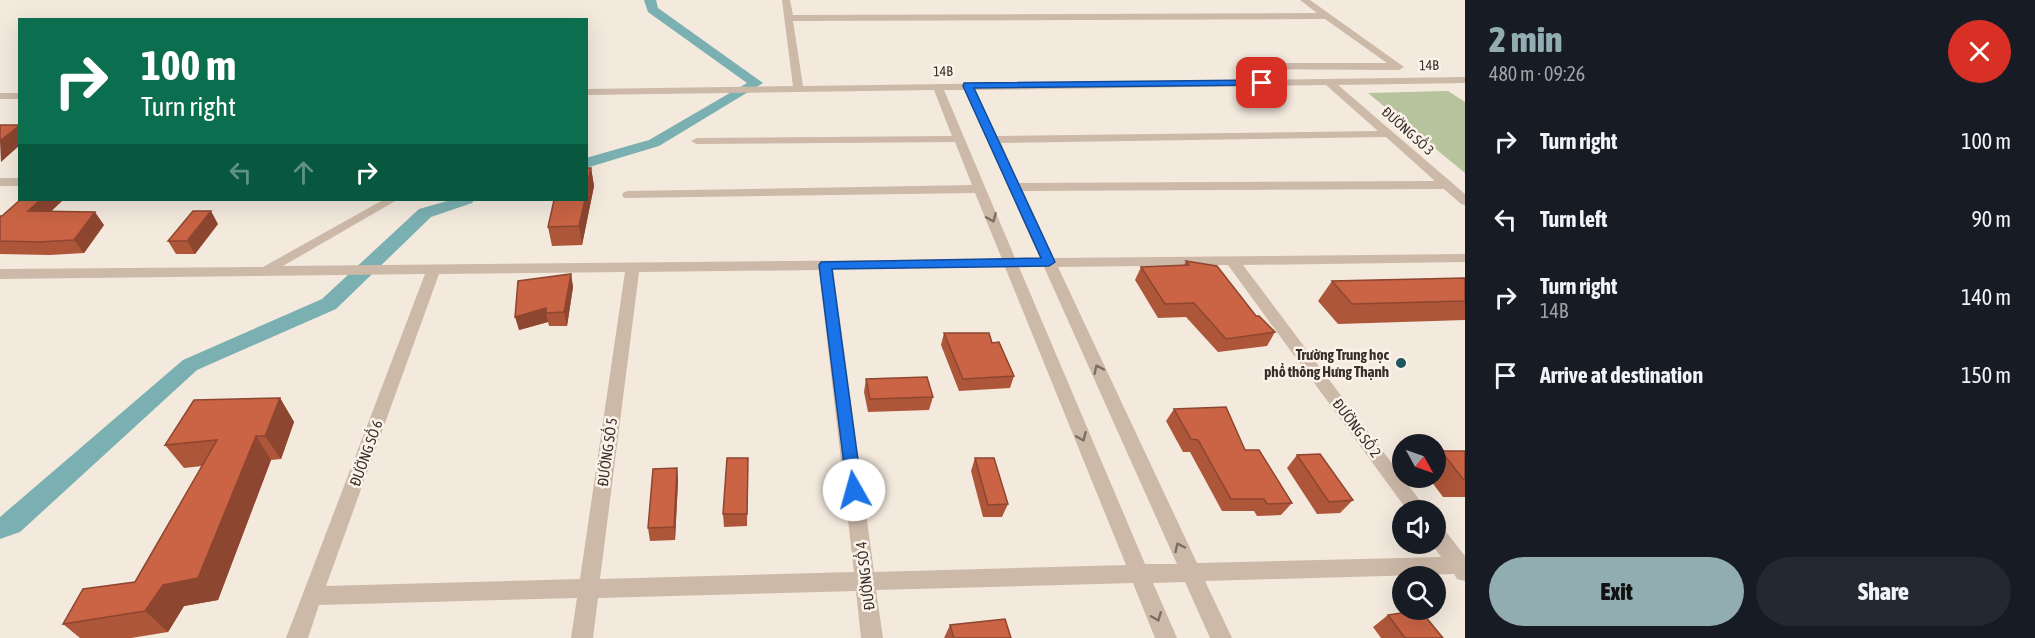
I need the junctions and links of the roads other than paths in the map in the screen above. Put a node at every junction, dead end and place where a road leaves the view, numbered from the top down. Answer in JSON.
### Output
{"nodes":[{"id":1,"x":786,"y":0,"type":"edge"},
{"id":2,"x":1304,"y":0,"type":"edge"},
{"id":3,"x":1326,"y":15,"type":"junction"},
{"id":4,"x":788,"y":18,"type":"junction"},
{"id":5,"x":1248,"y":66,"type":"dead end"},
{"id":6,"x":1397,"y":66,"type":"junction"},
{"id":7,"x":1465,"y":80,"type":"edge"},
{"id":8,"x":1418,"y":81,"type":"junction"},
{"id":9,"x":1330,"y":83,"type":"junction"},
{"id":10,"x":937,"y":86,"type":"junction"},
{"id":11,"x":968,"y":86,"type":"junction"},
{"id":12,"x":798,"y":88,"type":"junction"},
{"id":13,"x":588,"y":92,"type":"edge"},
{"id":14,"x":0,"y":96,"type":"edge"},
{"id":15,"x":18,"y":96,"type":"edge"},
{"id":16,"x":1389,"y":134,"type":"junction"},
{"id":17,"x":959,"y":139,"type":"junction"},
{"id":18,"x":993,"y":140,"type":"junction"},
{"id":19,"x":697,"y":141,"type":"dead end"},
{"id":20,"x":0,"y":182,"type":"edge"},
{"id":21,"x":18,"y":182,"type":"edge"},
{"id":22,"x":1445,"y":184,"type":"junction"},
{"id":23,"x":1014,"y":188,"type":"junction"},
{"id":24,"x":980,"y":189,"type":"junction"},
{"id":25,"x":628,"y":195,"type":"dead end"},
{"id":26,"x":390,"y":201,"type":"edge"},
{"id":27,"x":1465,"y":201,"type":"edge"},
{"id":28,"x":1465,"y":258,"type":"edge"},
{"id":29,"x":1232,"y":260,"type":"junction"},
{"id":30,"x":1010,"y":262,"type":"junction"},
{"id":31,"x":1049,"y":262,"type":"junction"},
{"id":32,"x":825,"y":265,"type":"junction"},
{"id":33,"x":633,"y":267,"type":"junction"},
{"id":34,"x":434,"y":269,"type":"junction"},
{"id":35,"x":266,"y":271,"type":"junction"},
{"id":36,"x":0,"y":274,"type":"edge"},
{"id":37,"x":1411,"y":500,"type":"edge"},
{"id":38,"x":1446,"y":547,"type":"edge"},
{"id":39,"x":1463,"y":568,"type":"edge"},
{"id":40,"x":1139,"y":574,"type":"junction"},
{"id":41,"x":1191,"y":574,"type":"junction"},
{"id":42,"x":866,"y":581,"type":"junction"},
{"id":43,"x":588,"y":588,"type":"junction"},
{"id":44,"x":313,"y":596,"type":"junction"},
{"id":45,"x":297,"y":638,"type":"edge"},
{"id":46,"x":582,"y":638,"type":"edge"},
{"id":47,"x":872,"y":638,"type":"edge"},
{"id":48,"x":1166,"y":638,"type":"edge"},
{"id":49,"x":1221,"y":638,"type":"edge"}],
"edges":[{"from":1,"to":4,"type":"street"},
{"from":2,"to":3,"type":"street"},
{"from":3,"to":4,"type":"street"},
{"from":3,"to":6,"type":"street"},
{"from":4,"to":12,"type":"street"},
{"from":5,"to":6,"type":"street"},
{"from":6,"to":8,"type":"street"},
{"from":7,"to":8,"type":"street","name":"14B"},
{"from":8,"to":9,"type":"street","name":"14B"},
{"from":9,"to":11,"type":"street","name":"14B"},
{"from":9,"to":16,"type":"street","name":"ĐƯỜNG SỐ 3"},
{"from":10,"to":11,"type":"street","name":"14B"},
{"from":10,"to":12,"type":"street","name":"14B"},
{"from":10,"to":17,"type":"street"},
{"from":11,"to":18,"type":"street"},
{"from":12,"to":13,"type":"street","name":"14B"},
{"from":14,"to":15,"type":"street"},
{"from":16,"to":18,"type":"street"},
{"from":16,"to":22,"type":"street","name":"ĐƯỜNG SỐ 3"},
{"from":17,"to":19,"type":"street"},
{"from":17,"to":24,"type":"street"},
{"from":18,"to":23,"type":"street"},
{"from":20,"to":21,"type":"street"},
{"from":22,"to":23,"type":"street"},
{"from":22,"to":27,"type":"street","name":"ĐƯỜNG SỐ 3"},
{"from":23,"to":31,"type":"street"},
{"from":24,"to":25,"type":"street"},
{"from":24,"to":30,"type":"street","one_way":true},
{"from":26,"to":35,"type":"street"},
{"from":28,"to":29,"type":"street"},
{"from":29,"to":31,"type":"street"},
{"from":29,"to":37,"type":"street","name":"ĐƯỜNG SỐ 2"},
{"from":30,"to":31,"type":"street"},
{"from":30,"to":32,"type":"street"},
{"from":30,"to":40,"type":"street","one_way":true},
{"from":41,"to":31,"type":"street","one_way":true},
{"from":32,"to":33,"type":"street"},
{"from":32,"to":42,"type":"street","name":"ĐƯỜNG SỐ 4"},
{"from":33,"to":34,"type":"street"},
{"from":33,"to":43,"type":"street","name":"ĐƯỜNG SỐ 5"},
{"from":34,"to":35,"type":"street"},
{"from":34,"to":44,"type":"street","name":"ĐƯỜNG SỐ 6"},
{"from":35,"to":36,"type":"street"},
{"from":38,"to":39,"type":"street"},
{"from":39,"to":41,"type":"street"},
{"from":40,"to":41,"type":"street"},
{"from":40,"to":42,"type":"street"},
{"from":40,"to":48,"type":"street","one_way":true},
{"from":41,"to":49,"type":"street"},
{"from":42,"to":43,"type":"street"},
{"from":42,"to":47,"type":"street","name":"ĐƯỜNG SỐ 4"},
{"from":43,"to":44,"type":"street"},
{"from":43,"to":46,"type":"street","name":"ĐƯỜNG SỐ 5"},
{"from":44,"to":45,"type":"street","name":"ĐƯỜNG SỐ 6"}]}
